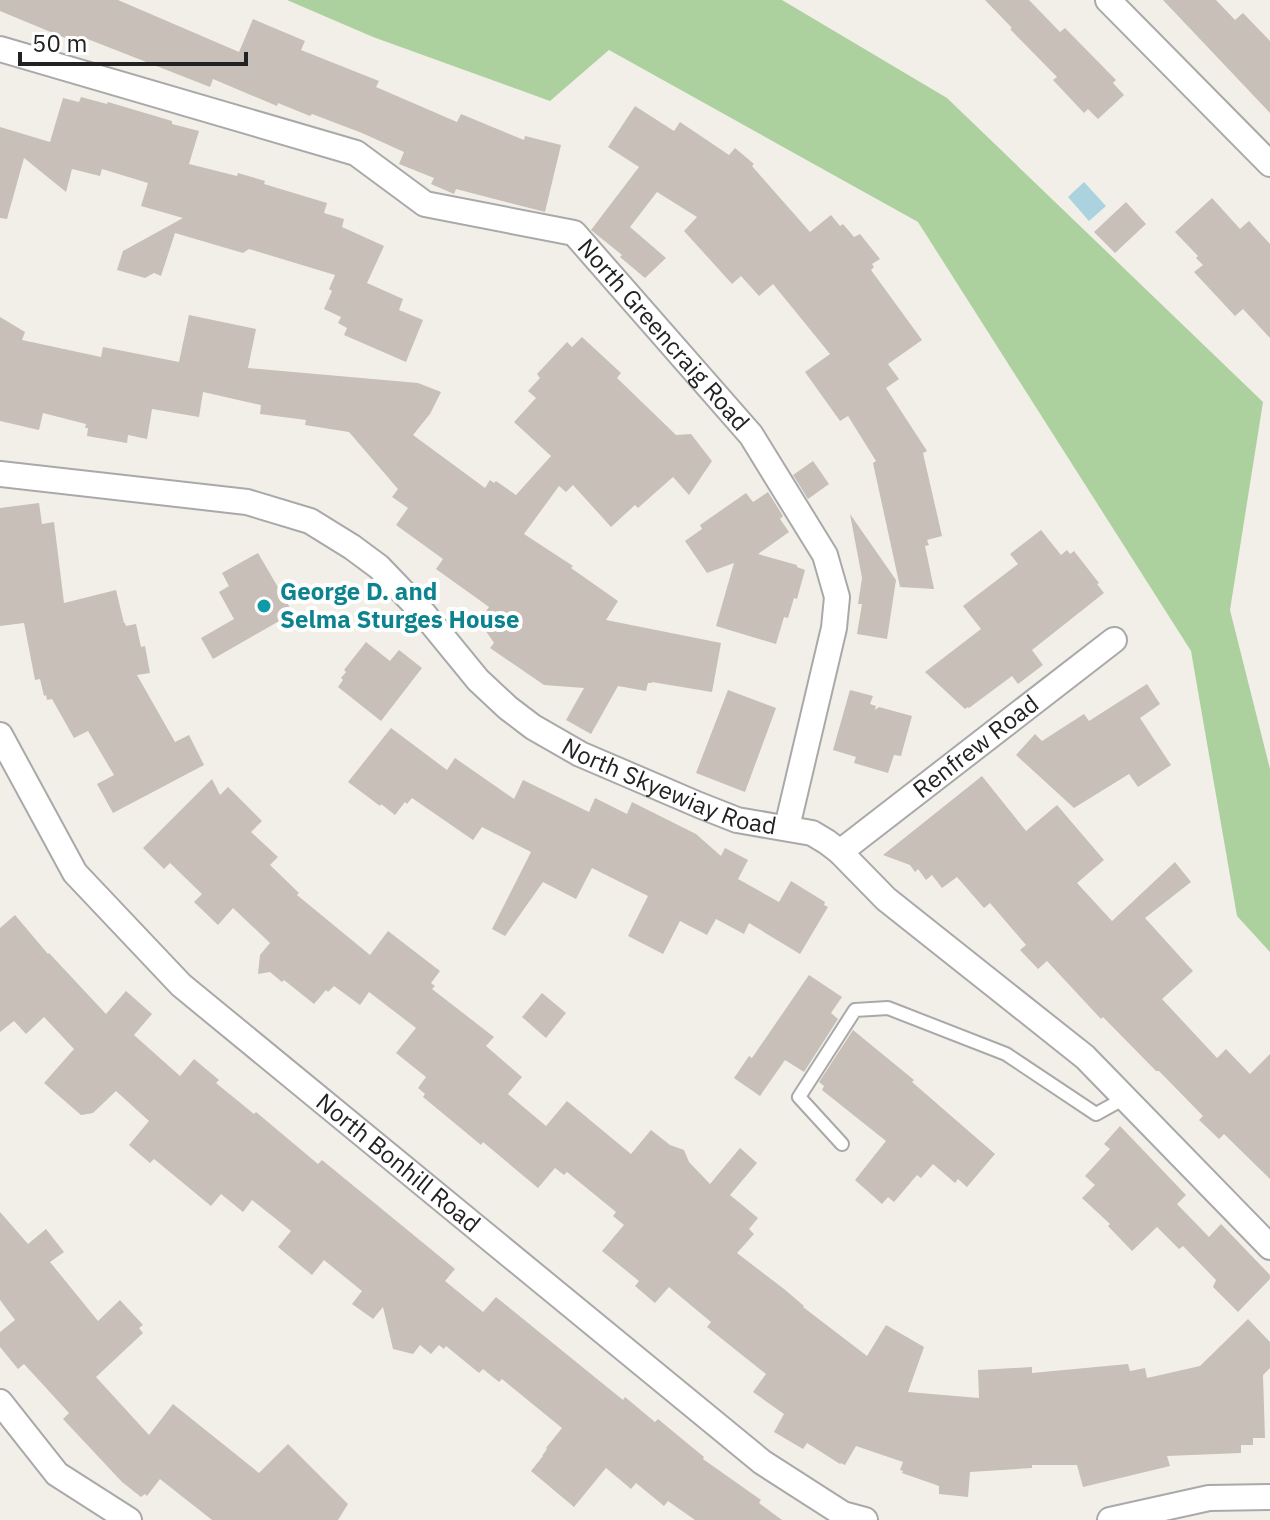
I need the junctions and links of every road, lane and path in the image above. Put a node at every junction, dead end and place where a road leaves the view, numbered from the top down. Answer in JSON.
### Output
{"nodes":[{"id":1,"x":1108,"y":0,"type":"edge"},
{"id":2,"x":0,"y":49,"type":"edge"},
{"id":3,"x":1270,"y":164,"type":"edge"},
{"id":4,"x":0,"y":474,"type":"edge"},
{"id":5,"x":1114,"y":640,"type":"dead end"},
{"id":6,"x":0,"y":735,"type":"edge"},
{"id":7,"x":787,"y":827,"type":"junction"},
{"id":8,"x":840,"y":852,"type":"junction"},
{"id":9,"x":1125,"y":1098,"type":"junction"},
{"id":10,"x":842,"y":1144,"type":"dead end"},
{"id":11,"x":1270,"y":1247,"type":"edge"},
{"id":12,"x":0,"y":1402,"type":"edge"},
{"id":13,"x":1270,"y":1497,"type":"edge"},
{"id":14,"x":129,"y":1520,"type":"edge"},
{"id":15,"x":865,"y":1520,"type":"edge"},
{"id":16,"x":1110,"y":1520,"type":"edge"}],
"edges":[{"from":1,"to":3,"type":"street"},
{"from":2,"to":7,"type":"street","name":"North Greencraig Road"},
{"from":4,"to":7,"type":"street","name":"North Skyewiay Road"},
{"from":5,"to":8,"type":"street","name":"Renfrew Road"},
{"from":6,"to":15,"type":"street","name":"North Bonhill Road"},
{"from":7,"to":8,"type":"street","name":"North Skyewiay Road"},
{"from":8,"to":9,"type":"street","name":"North Skyewiay Road"},
{"from":9,"to":10,"type":"lane"},
{"from":9,"to":11,"type":"street","name":"North Skyewiay Road"},
{"from":12,"to":14,"type":"street"},
{"from":13,"to":16,"type":"street"}]}
